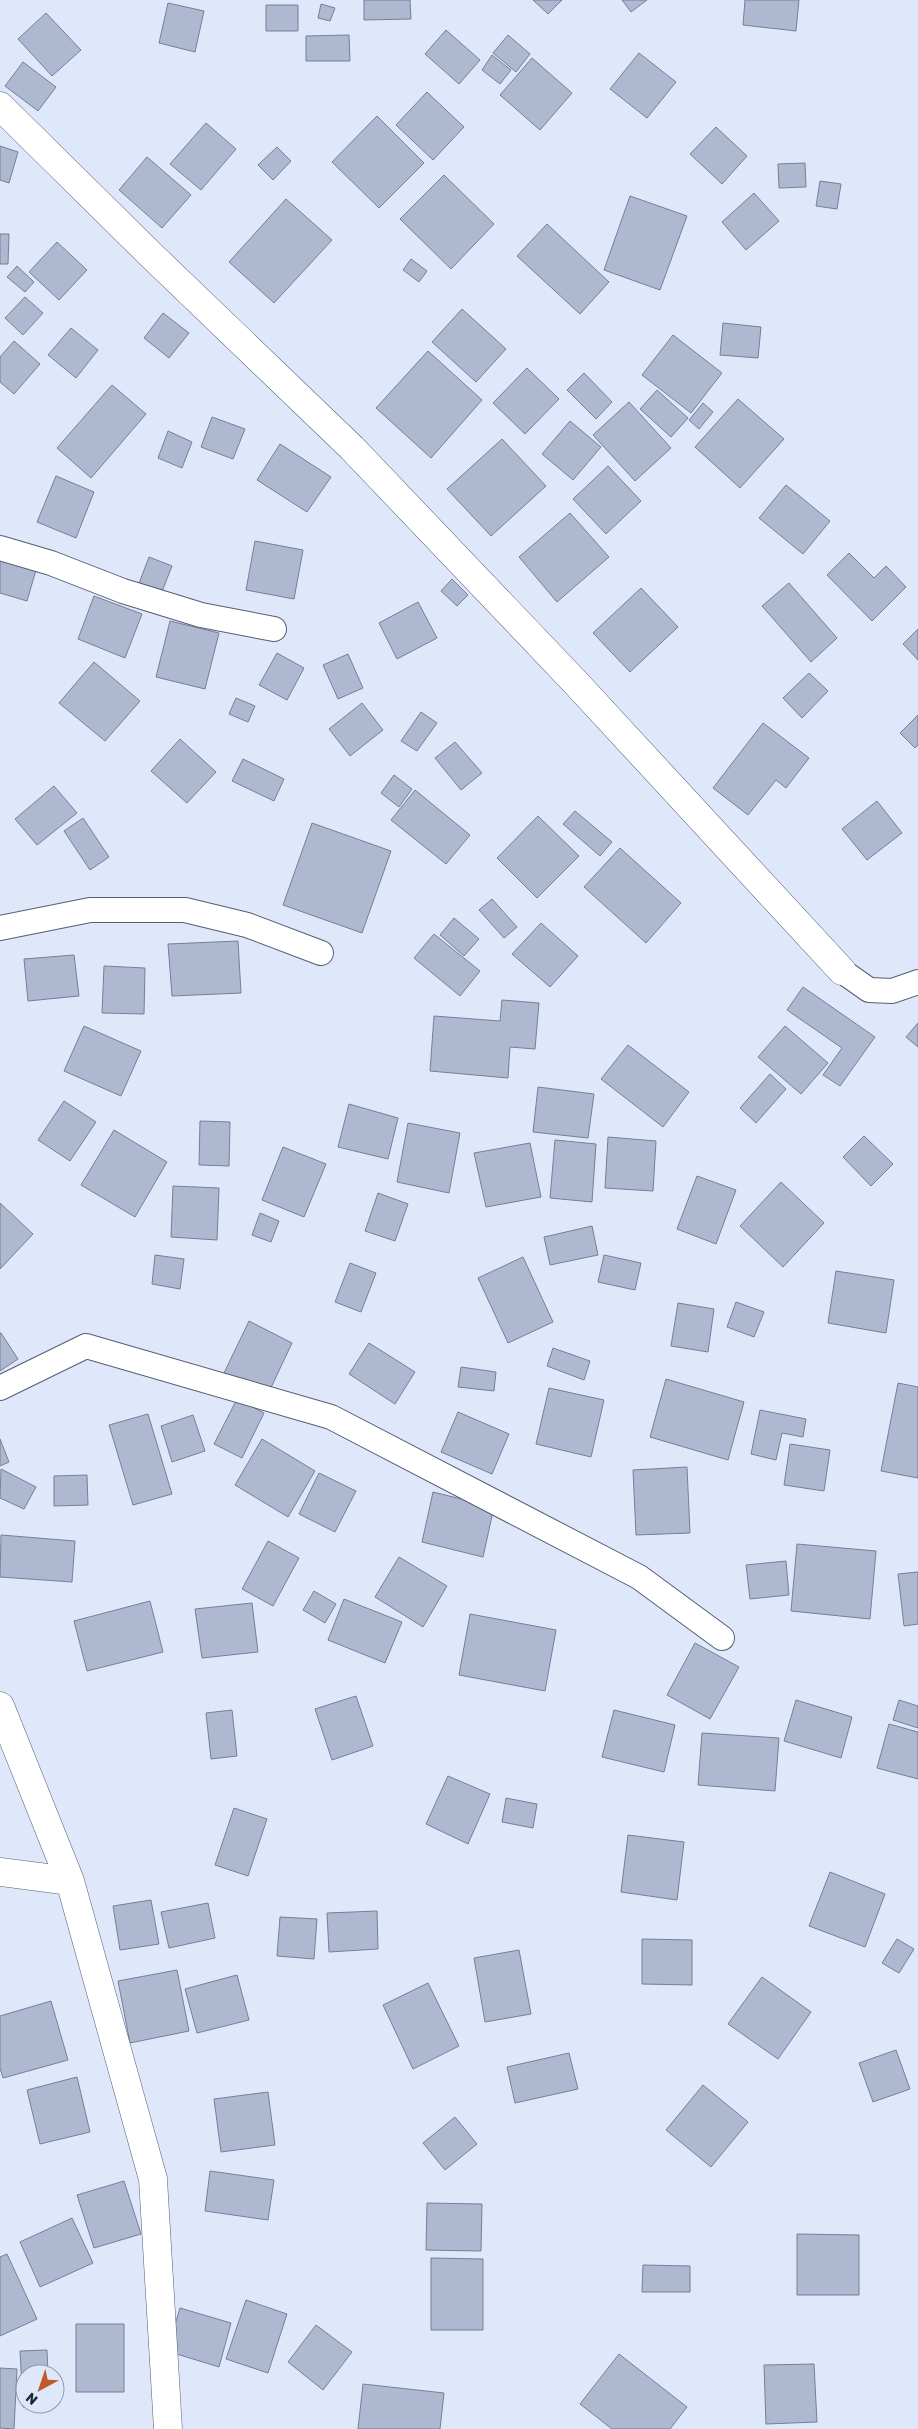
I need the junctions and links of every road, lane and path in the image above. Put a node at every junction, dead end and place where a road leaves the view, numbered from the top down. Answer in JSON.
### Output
{"nodes":[{"id":1,"x":0,"y":106,"type":"edge"},
{"id":2,"x":0,"y":548,"type":"edge"},
{"id":3,"x":274,"y":629,"type":"dead end"},
{"id":4,"x":0,"y":928,"type":"edge"},
{"id":5,"x":320,"y":954,"type":"dead end"},
{"id":6,"x":842,"y":972,"type":"joint"},
{"id":7,"x":918,"y":982,"type":"edge"},
{"id":8,"x":0,"y":1388,"type":"edge"},
{"id":9,"x":722,"y":1638,"type":"dead end"},
{"id":10,"x":0,"y":1706,"type":"edge"},
{"id":11,"x":0,"y":1872,"type":"edge"},
{"id":12,"x":70,"y":1880,"type":"junction"},
{"id":13,"x":168,"y":2429,"type":"edge"}],
"edges":[{"from":1,"to":6,"type":"street"},
{"from":2,"to":3,"type":"lane"},
{"from":4,"to":5,"type":"lane"},
{"from":6,"to":7,"type":"lane"},
{"from":8,"to":9,"type":"lane"},
{"from":10,"to":12,"type":"street"},
{"from":11,"to":12,"type":"street"},
{"from":12,"to":13,"type":"street"}]}
